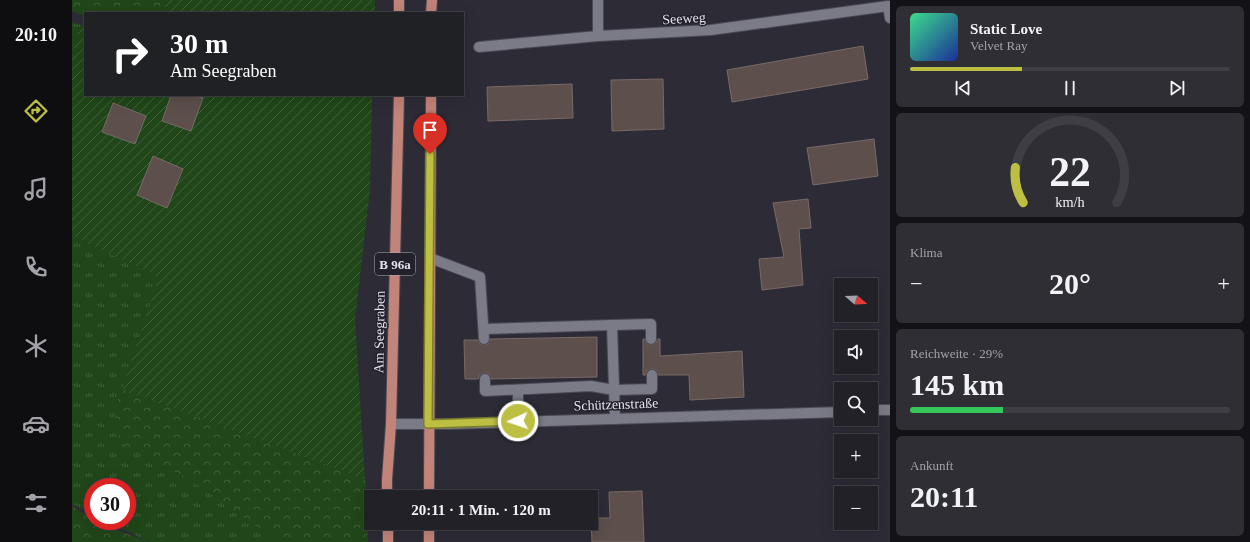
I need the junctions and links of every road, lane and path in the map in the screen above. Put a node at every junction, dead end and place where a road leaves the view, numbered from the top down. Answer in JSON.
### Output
{"nodes":[{"id":1,"x":399,"y":0,"type":"edge"},
{"id":2,"x":432,"y":0,"type":"edge"},
{"id":3,"x":598,"y":0,"type":"edge"},
{"id":4,"x":889,"y":6,"type":"edge"},
{"id":5,"x":399,"y":12,"type":"edge"},
{"id":6,"x":431,"y":12,"type":"edge"},
{"id":7,"x":890,"y":18,"type":"edge"},
{"id":8,"x":598,"y":36,"type":"junction"},
{"id":9,"x":478,"y":47,"type":"dead end"},
{"id":10,"x":399,"y":96,"type":"edge"},
{"id":11,"x":431,"y":96,"type":"edge"},
{"id":12,"x":430,"y":258,"type":"junction"},
{"id":13,"x":612,"y":325,"type":"junction"},
{"id":14,"x":484,"y":329,"type":"junction"},
{"id":15,"x":484,"y":339,"type":"dead end"},
{"id":16,"x":651,"y":339,"type":"dead end"},
{"id":17,"x":652,"y":375,"type":"dead end"},
{"id":18,"x":485,"y":379,"type":"dead end"},
{"id":19,"x":518,"y":390,"type":"junction"},
{"id":20,"x":614,"y":390,"type":"junction"},
{"id":21,"x":878,"y":410,"type":"edge"},
{"id":22,"x":890,"y":410,"type":"edge"},
{"id":23,"x":834,"y":412,"type":"edge"},
{"id":24,"x":615,"y":419,"type":"junction"},
{"id":25,"x":518,"y":421,"type":"junction"},
{"id":26,"x":391,"y":424,"type":"junction"},
{"id":27,"x":428,"y":424,"type":"junction"},
{"id":28,"x":387,"y":490,"type":"edge"},
{"id":29,"x":429,"y":490,"type":"edge"},
{"id":30,"x":388,"y":530,"type":"edge"},
{"id":31,"x":429,"y":530,"type":"edge"},
{"id":32,"x":388,"y":542,"type":"edge"},
{"id":33,"x":429,"y":542,"type":"edge"}],
"edges":[{"from":1,"to":5,"type":"main road"},
{"from":2,"to":6,"type":"main road"},
{"from":3,"to":8,"type":"street"},
{"from":4,"to":7,"type":"street"},
{"from":4,"to":8,"type":"street","name":"Seeweg"},
{"from":8,"to":9,"type":"street","name":"Seeweg"},
{"from":10,"to":26,"type":"main road","name":"Am Seegraben","number":"B 96a"},
{"from":11,"to":12,"type":"main road","number":"B 96a"},
{"from":12,"to":14,"type":"street"},
{"from":12,"to":27,"type":"main road","number":"B 96a"},
{"from":13,"to":14,"type":"street"},
{"from":13,"to":16,"type":"street"},
{"from":13,"to":20,"type":"street"},
{"from":14,"to":15,"type":"street"},
{"from":17,"to":20,"type":"street"},
{"from":18,"to":19,"type":"street"},
{"from":19,"to":20,"type":"street"},
{"from":19,"to":25,"type":"street"},
{"from":20,"to":24,"type":"street"},
{"from":21,"to":22,"type":"street"},
{"from":23,"to":24,"type":"street","name":"Schützenstraße"},
{"from":24,"to":25,"type":"street","name":"Schützenstraße"},
{"from":25,"to":27,"type":"street","name":"Schützenstraße"},
{"from":26,"to":27,"type":"street","name":"Schützenstraße"},
{"from":26,"to":28,"type":"main road","name":"Am Seegraben","number":"B 96a"},
{"from":27,"to":29,"type":"main road","number":"B 96a"},
{"from":30,"to":32,"type":"main road"},
{"from":31,"to":33,"type":"main road"}]}
